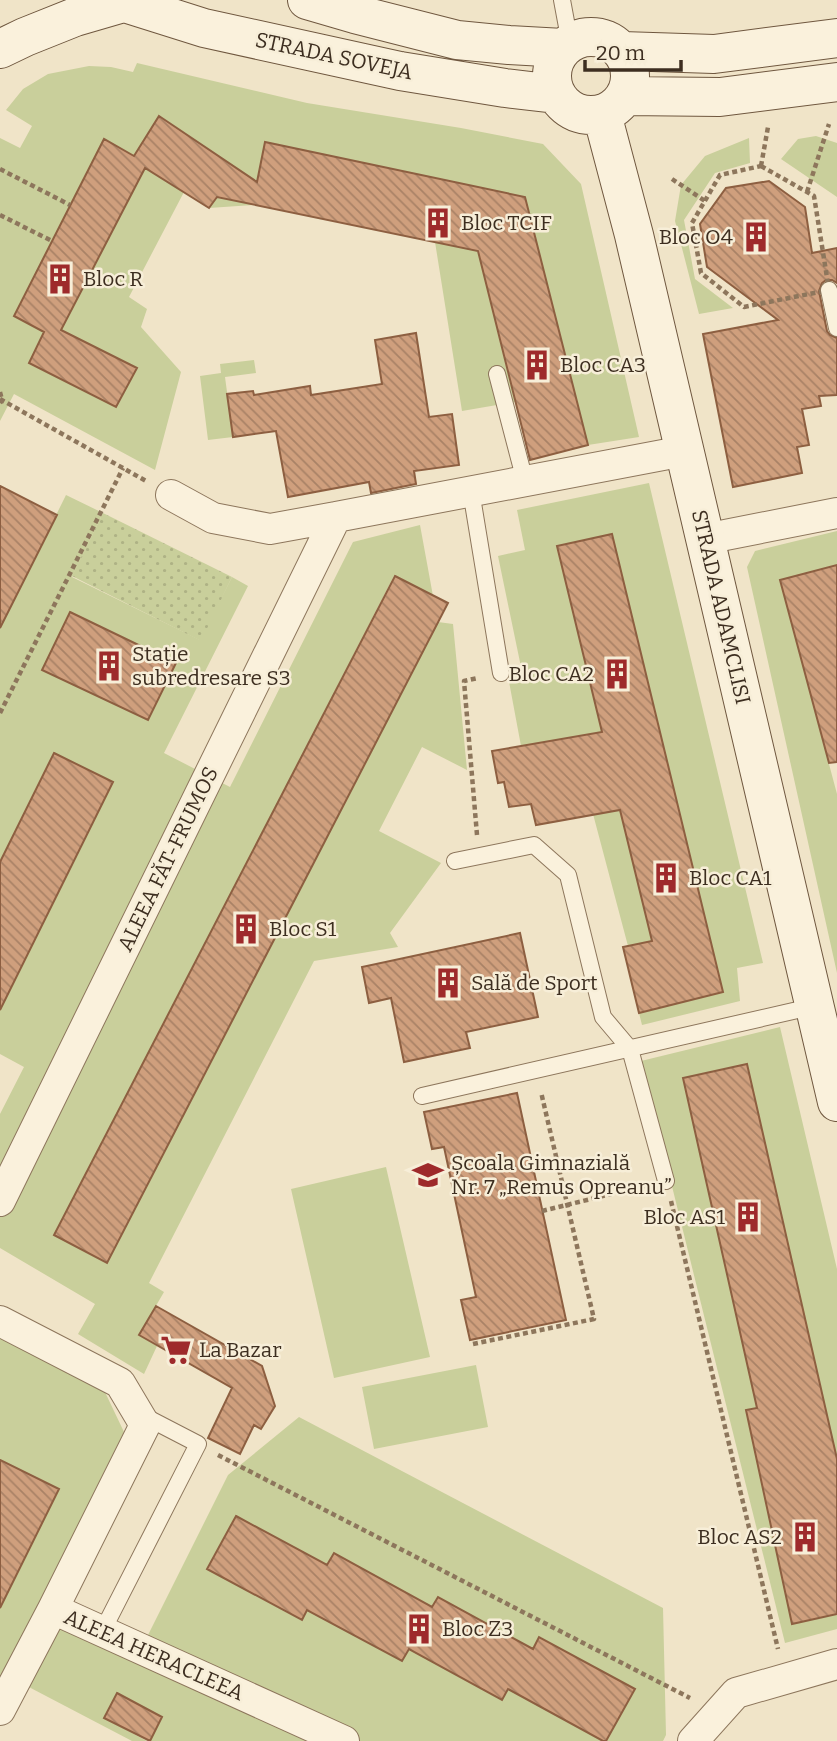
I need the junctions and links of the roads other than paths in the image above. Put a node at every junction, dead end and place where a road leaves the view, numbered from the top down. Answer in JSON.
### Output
{"nodes":[{"id":1,"x":307,"y":0,"type":"edge"},
{"id":2,"x":562,"y":0,"type":"edge"},
{"id":3,"x":119,"y":2,"type":"edge"},
{"id":4,"x":355,"y":7,"type":"edge"},
{"id":5,"x":837,"y":38,"type":"edge"},
{"id":6,"x":566,"y":45,"type":"junction"},
{"id":7,"x":0,"y":49,"type":"edge"},
{"id":8,"x":622,"y":51,"type":"junction"},
{"id":9,"x":837,"y":82,"type":"edge"},
{"id":10,"x":556,"y":94,"type":"junction"},
{"id":11,"x":613,"y":105,"type":"junction"},
{"id":12,"x":830,"y":290,"type":"road end"},
{"id":13,"x":837,"y":328,"type":"edge"},
{"id":14,"x":497,"y":374,"type":"dead end"},
{"id":15,"x":684,"y":451,"type":"junction"},
{"id":16,"x":525,"y":481,"type":"junction"},
{"id":17,"x":471,"y":491,"type":"junction"},
{"id":18,"x":171,"y":495,"type":"road end"},
{"id":19,"x":837,"y":513,"type":"edge"},
{"id":20,"x":336,"y":517,"type":"junction"},
{"id":21,"x":705,"y":539,"type":"junction"},
{"id":22,"x":501,"y":673,"type":"road end"},
{"id":23,"x":455,"y":861,"type":"dead end"},
{"id":24,"x":814,"y":1006,"type":"junction"},
{"id":25,"x":630,"y":1049,"type":"junction"},
{"id":26,"x":422,"y":1096,"type":"dead end"},
{"id":27,"x":837,"y":1102,"type":"edge"},
{"id":28,"x":666,"y":1181,"type":"road end"},
{"id":29,"x":0,"y":1200,"type":"edge"},
{"id":30,"x":0,"y":1321,"type":"edge"},
{"id":31,"x":138,"y":1413,"type":"junction"},
{"id":32,"x":53,"y":1609,"type":"junction"},
{"id":33,"x":102,"y":1632,"type":"junction"},
{"id":34,"x":837,"y":1664,"type":"edge"},
{"id":35,"x":0,"y":1710,"type":"edge"},
{"id":36,"x":344,"y":1741,"type":"edge"},
{"id":37,"x":693,"y":1741,"type":"edge"}],
"edges":[{"from":1,"to":4,"type":"main road","name":"STRADA SOVEJA"},
{"from":2,"to":6,"type":"lane"},
{"from":3,"to":7,"type":"main road"},
{"from":3,"to":10,"type":"main road","name":"STRADA SOVEJA"},
{"from":4,"to":6,"type":"main road","name":"STRADA SOVEJA"},
{"from":5,"to":8,"type":"main road"},
{"from":6,"to":8,"type":"main road"},
{"from":6,"to":10,"type":"main road"},
{"from":8,"to":11,"type":"main road"},
{"from":9,"to":11,"type":"main road"},
{"from":10,"to":11,"type":"main road"},
{"from":11,"to":15,"type":"main road","name":"STRADA ADAMCLISI"},
{"from":12,"to":13,"type":"lane"},
{"from":14,"to":16,"type":"lane"},
{"from":15,"to":16,"type":"street"},
{"from":15,"to":21,"type":"main road","name":"STRADA ADAMCLISI"},
{"from":16,"to":17,"type":"street"},
{"from":17,"to":20,"type":"street"},
{"from":17,"to":22,"type":"lane"},
{"from":18,"to":20,"type":"street"},
{"from":19,"to":21,"type":"street"},
{"from":20,"to":29,"type":"street","name":"ALEEA FĂT-FRUMOS"},
{"from":21,"to":24,"type":"main road","name":"STRADA ADAMCLISI"},
{"from":23,"to":25,"type":"lane"},
{"from":24,"to":25,"type":"lane"},
{"from":24,"to":27,"type":"main road","name":"STRADA ADAMCLISI"},
{"from":25,"to":26,"type":"lane"},
{"from":25,"to":28,"type":"lane"},
{"from":30,"to":31,"type":"street"},
{"from":31,"to":32,"type":"street","name":"ALEEA HERACLEEA"},
{"from":31,"to":33,"type":"lane"},
{"from":32,"to":33,"type":"street","name":"ALEEA HERACLEEA"},
{"from":32,"to":35,"type":"street"},
{"from":33,"to":36,"type":"street","name":"ALEEA HERACLEEA"},
{"from":34,"to":37,"type":"street"}]}
